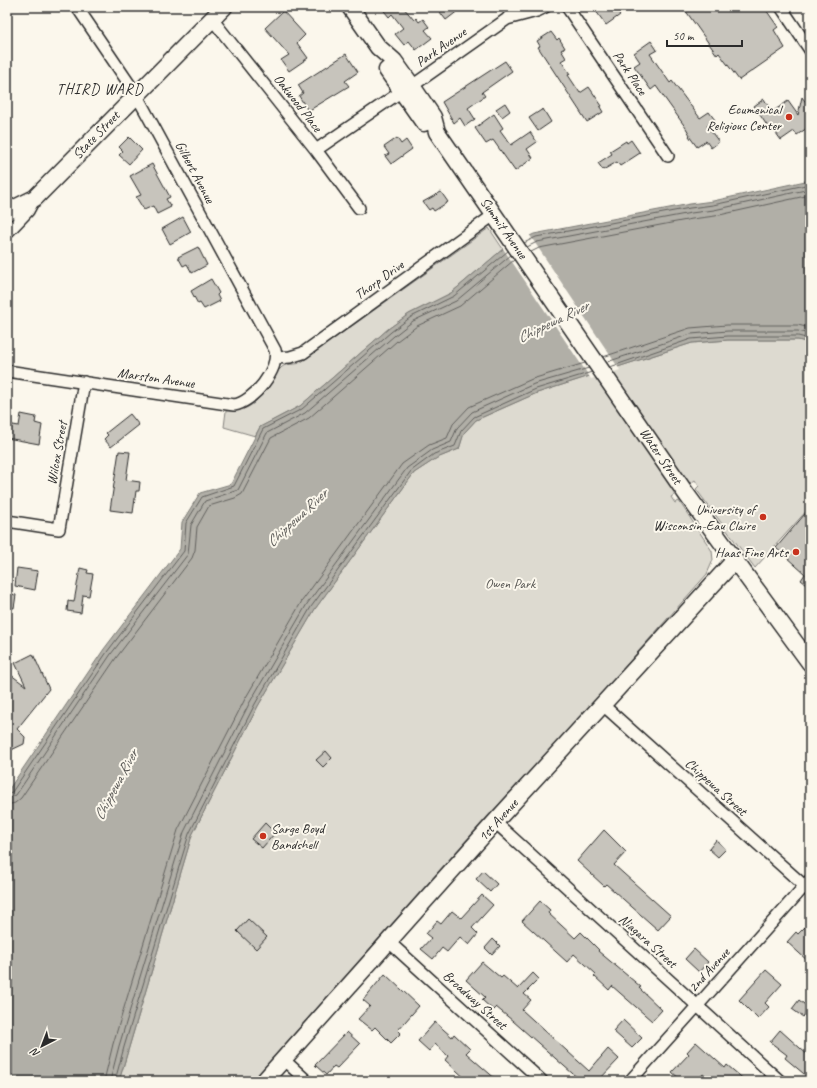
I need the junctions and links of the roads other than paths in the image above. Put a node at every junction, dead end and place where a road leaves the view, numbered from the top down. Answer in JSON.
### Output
{"nodes":[{"id":1,"x":77,"y":7,"type":"edge"},
{"id":2,"x":224,"y":7,"type":"edge"},
{"id":3,"x":350,"y":7,"type":"edge"},
{"id":4,"x":516,"y":7,"type":"edge"},
{"id":5,"x":545,"y":7,"type":"edge"},
{"id":6,"x":567,"y":7,"type":"edge"},
{"id":7,"x":781,"y":7,"type":"edge"},
{"id":8,"x":212,"y":19,"type":"junction"},
{"id":9,"x":507,"y":19,"type":"junction"},
{"id":10,"x":810,"y":50,"type":"edge"},
{"id":11,"x":407,"y":88,"type":"junction"},
{"id":12,"x":136,"y":94,"type":"junction"},
{"id":13,"x":316,"y":150,"type":"junction"},
{"id":14,"x":668,"y":156,"type":"dead end"},
{"id":15,"x":35,"y":198,"type":"junction"},
{"id":16,"x":359,"y":208,"type":"dead end"},
{"id":17,"x":7,"y":212,"type":"edge"},
{"id":18,"x":497,"y":218,"type":"junction"},
{"id":19,"x":7,"y":233,"type":"edge"},
{"id":20,"x":570,"y":325,"type":"joint"},
{"id":21,"x":276,"y":358,"type":"junction"},
{"id":22,"x":7,"y":371,"type":"edge"},
{"id":23,"x":84,"y":382,"type":"junction"},
{"id":24,"x":7,"y":521,"type":"edge"},
{"id":25,"x":734,"y":561,"type":"junction"},
{"id":26,"x":810,"y":663,"type":"edge"},
{"id":27,"x":602,"y":705,"type":"junction"},
{"id":28,"x":495,"y":822,"type":"junction"},
{"id":29,"x":808,"y":885,"type":"edge"},
{"id":30,"x":388,"y":941,"type":"junction"},
{"id":31,"x":697,"y":1006,"type":"junction"},
{"id":32,"x":284,"y":1060,"type":"junction"},
{"id":33,"x":264,"y":1081,"type":"edge"},
{"id":34,"x":307,"y":1081,"type":"edge"},
{"id":35,"x":542,"y":1081,"type":"edge"},
{"id":36,"x":630,"y":1081,"type":"edge"},
{"id":37,"x":780,"y":1081,"type":"edge"}],
"edges":[{"from":1,"to":12,"type":"street","name":"Gilbert Avenue"},
{"from":2,"to":8,"type":"main road","name":"State Street"},
{"from":3,"to":11,"type":"main road","name":"Summit Avenue"},
{"from":4,"to":9,"type":"street","name":"Park Avenue"},
{"from":5,"to":9,"type":"street","name":"Park Avenue"},
{"from":6,"to":14,"type":"street","name":"Park Place"},
{"from":7,"to":10,"type":"street"},
{"from":8,"to":12,"type":"main road","name":"State Street"},
{"from":8,"to":13,"type":"street","name":"Oakwood Place"},
{"from":9,"to":11,"type":"street","name":"Park Avenue"},
{"from":11,"to":13,"type":"street","name":"Park Avenue"},
{"from":11,"to":18,"type":"main road","name":"Summit Avenue"},
{"from":12,"to":15,"type":"main road","name":"State Street"},
{"from":12,"to":21,"type":"street","name":"Gilbert Avenue"},
{"from":13,"to":16,"type":"street","name":"Oakwood Place"},
{"from":15,"to":17,"type":"main road"},
{"from":15,"to":19,"type":"street","name":"State Street"},
{"from":18,"to":20,"type":"main road","name":"Summit Avenue"},
{"from":18,"to":21,"type":"street","name":"Thorp Drive"},
{"from":20,"to":25,"type":"main road","name":"Water Street"},
{"from":21,"to":23,"type":"street","name":"Marston Avenue"},
{"from":22,"to":23,"type":"street","name":"Marston Avenue"},
{"from":23,"to":24,"type":"street","name":"Wilcox Street"},
{"from":25,"to":26,"type":"main road","name":"Water Street"},
{"from":25,"to":27,"type":"main road","name":"1st Avenue"},
{"from":27,"to":28,"type":"main road","name":"1st Avenue"},
{"from":27,"to":29,"type":"street","name":"Chippewa Street"},
{"from":28,"to":30,"type":"main road","name":"1st Avenue"},
{"from":28,"to":31,"type":"street","name":"Niagara Street"},
{"from":29,"to":31,"type":"street","name":"2nd Avenue"},
{"from":30,"to":32,"type":"main road","name":"1st Avenue"},
{"from":30,"to":35,"type":"street","name":"Broadway Street"},
{"from":31,"to":36,"type":"street","name":"2nd Avenue"},
{"from":31,"to":37,"type":"street","name":"Niagara Street"},
{"from":32,"to":33,"type":"main road","name":"1st Avenue"},
{"from":32,"to":34,"type":"street"}]}
